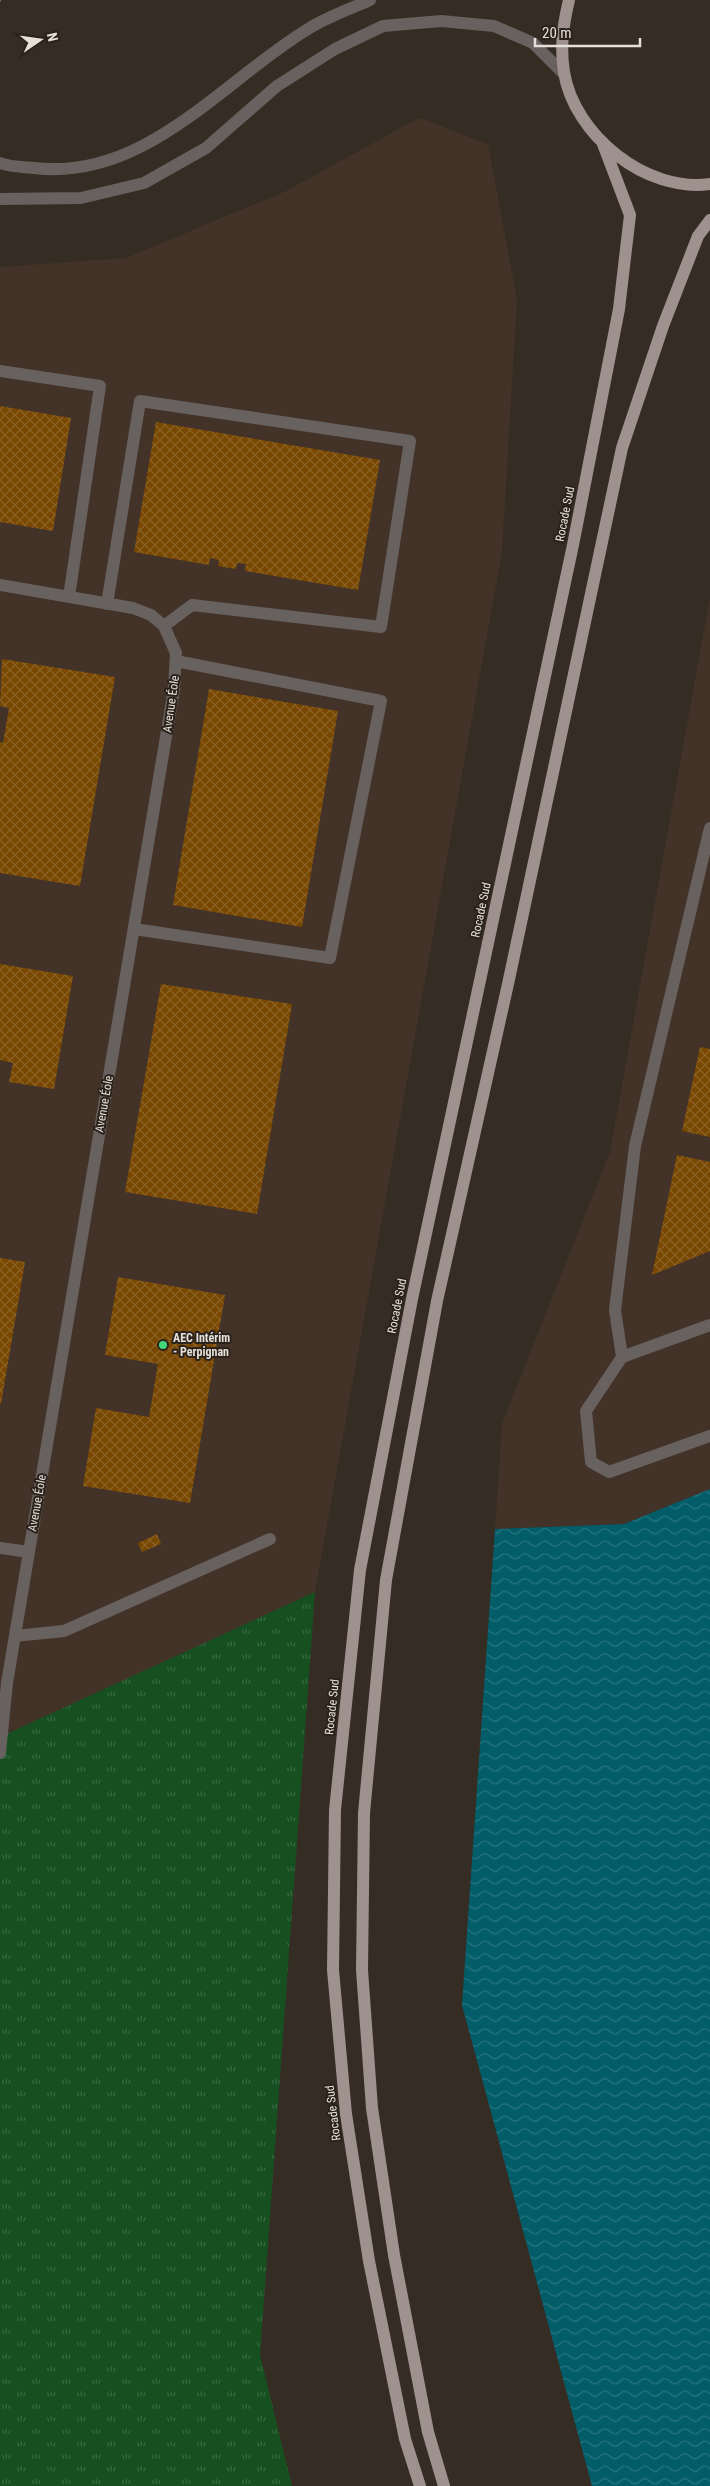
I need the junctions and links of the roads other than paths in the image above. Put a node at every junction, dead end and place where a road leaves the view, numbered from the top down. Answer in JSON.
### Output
{"nodes":[{"id":1,"x":370,"y":0,"type":"edge"},
{"id":2,"x":569,"y":0,"type":"edge"},
{"id":3,"x":564,"y":74,"type":"junction"},
{"id":4,"x":603,"y":144,"type":"junction"},
{"id":5,"x":0,"y":162,"type":"edge"},
{"id":6,"x":710,"y":184,"type":"edge"},
{"id":7,"x":0,"y":199,"type":"edge"},
{"id":8,"x":710,"y":220,"type":"edge"},
{"id":9,"x":0,"y":370,"type":"edge"},
{"id":10,"x":0,"y":585,"type":"edge"},
{"id":11,"x":69,"y":597,"type":"junction"},
{"id":12,"x":107,"y":604,"type":"junction"},
{"id":13,"x":164,"y":626,"type":"junction"},
{"id":14,"x":176,"y":661,"type":"junction"},
{"id":15,"x":710,"y":828,"type":"edge"},
{"id":16,"x":134,"y":929,"type":"junction"},
{"id":17,"x":710,"y":1325,"type":"edge"},
{"id":18,"x":622,"y":1357,"type":"junction"},
{"id":19,"x":710,"y":1436,"type":"edge"},
{"id":20,"x":270,"y":1539,"type":"dead end"},
{"id":21,"x":0,"y":1548,"type":"edge"},
{"id":22,"x":29,"y":1552,"type":"junction"},
{"id":23,"x":15,"y":1636,"type":"junction"},
{"id":24,"x":4,"y":1683,"type":"edge"},
{"id":25,"x":0,"y":1753,"type":"edge"},
{"id":26,"x":420,"y":2486,"type":"edge"},
{"id":27,"x":444,"y":2486,"type":"edge"}],
"edges":[{"from":1,"to":5,"type":"street"},
{"from":2,"to":3,"type":"main road"},
{"from":3,"to":4,"type":"main road"},
{"from":3,"to":7,"type":"street"},
{"from":4,"to":6,"type":"main road"},
{"from":4,"to":26,"type":"main road","name":"Rocade Sud"},
{"from":8,"to":27,"type":"main road"},
{"from":9,"to":11,"type":"street"},
{"from":10,"to":11,"type":"street"},
{"from":11,"to":12,"type":"street"},
{"from":12,"to":13,"type":"street"},
{"from":12,"to":13,"type":"street"},
{"from":13,"to":14,"type":"street","name":"Avenue Éole"},
{"from":14,"to":16,"type":"street","name":"Avenue Éole"},
{"from":14,"to":16,"type":"street"},
{"from":15,"to":18,"type":"street"},
{"from":16,"to":22,"type":"street","name":"Avenue Éole"},
{"from":17,"to":18,"type":"street"},
{"from":18,"to":19,"type":"street"},
{"from":20,"to":23,"type":"street"},
{"from":21,"to":22,"type":"street"},
{"from":22,"to":23,"type":"street","name":"Avenue Éole"},
{"from":23,"to":24,"type":"street","name":"Avenue Éole"},
{"from":24,"to":25,"type":"street","name":"Avenue Éole"}]}
